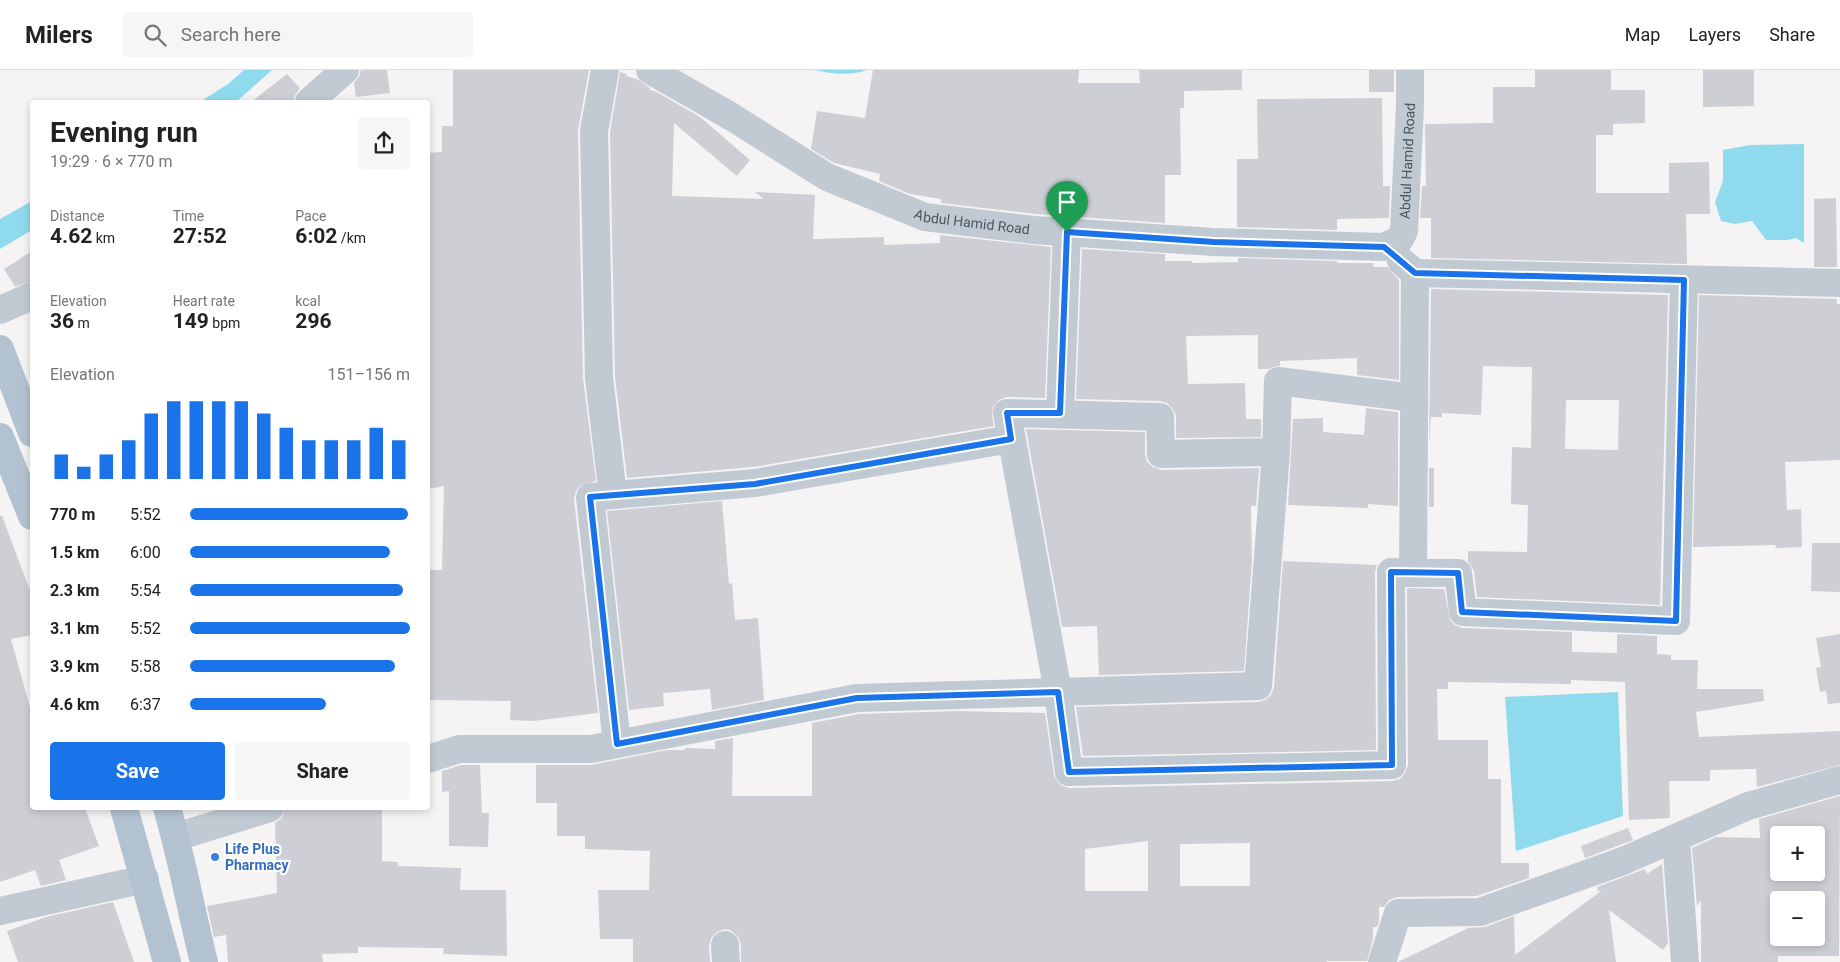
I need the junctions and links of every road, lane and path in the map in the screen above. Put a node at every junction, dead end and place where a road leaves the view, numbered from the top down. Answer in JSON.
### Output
{"nodes":[{"id":1,"x":345,"y":70,"type":"edge"},
{"id":2,"x":605,"y":70,"type":"edge"},
{"id":3,"x":650,"y":70,"type":"edge"},
{"id":4,"x":1410,"y":70,"type":"edge"},
{"id":5,"x":311,"y":100,"type":"edge"},
{"id":6,"x":1067,"y":232,"type":"junction"},
{"id":7,"x":1384,"y":247,"type":"junction"},
{"id":8,"x":1415,"y":273,"type":"junction"},
{"id":9,"x":1684,"y":280,"type":"junction"},
{"id":10,"x":1840,"y":283,"type":"edge"},
{"id":11,"x":30,"y":297,"type":"edge"},
{"id":12,"x":0,"y":310,"type":"edge"},
{"id":13,"x":0,"y":349,"type":"edge"},
{"id":14,"x":1414,"y":398,"type":"junction"},
{"id":15,"x":1060,"y":413,"type":"junction"},
{"id":16,"x":30,"y":428,"type":"edge"},
{"id":17,"x":0,"y":437,"type":"edge"},
{"id":18,"x":1011,"y":439,"type":"junction"},
{"id":19,"x":1276,"y":452,"type":"junction"},
{"id":20,"x":613,"y":495,"type":"junction"},
{"id":21,"x":30,"y":511,"type":"edge"},
{"id":22,"x":1413,"y":573,"type":"junction"},
{"id":23,"x":1058,"y":692,"type":"junction"},
{"id":24,"x":617,"y":744,"type":"junction"},
{"id":25,"x":430,"y":758,"type":"edge"},
{"id":26,"x":1840,"y":780,"type":"edge"},
{"id":27,"x":125,"y":810,"type":"edge"},
{"id":28,"x":168,"y":810,"type":"edge"},
{"id":29,"x":264,"y":810,"type":"edge"},
{"id":30,"x":176,"y":837,"type":"junction"},
{"id":31,"x":1676,"y":838,"type":"junction"},
{"id":32,"x":145,"y":880,"type":"junction"},
{"id":33,"x":0,"y":911,"type":"edge"},
{"id":34,"x":168,"y":962,"type":"edge"},
{"id":35,"x":204,"y":962,"type":"edge"},
{"id":36,"x":1382,"y":962,"type":"edge"},
{"id":37,"x":1685,"y":962,"type":"edge"}],
"edges":[{"from":1,"to":5,"type":"street"},
{"from":2,"to":20,"type":"street"},
{"from":3,"to":6,"type":"street","name":"Abdul Hamid Road"},
{"from":4,"to":7,"type":"street","name":"Abdul Hamid Road"},
{"from":6,"to":7,"type":"street","name":"Abdul Hamid Road"},
{"from":6,"to":15,"type":"street"},
{"from":7,"to":8,"type":"street"},
{"from":8,"to":9,"type":"street"},
{"from":8,"to":14,"type":"street"},
{"from":9,"to":10,"type":"street"},
{"from":9,"to":22,"type":"street"},
{"from":11,"to":12,"type":"street"},
{"from":13,"to":16,"type":"main road"},
{"from":14,"to":19,"type":"street"},
{"from":14,"to":22,"type":"street"},
{"from":15,"to":18,"type":"street"},
{"from":15,"to":19,"type":"street"},
{"from":17,"to":21,"type":"main road"},
{"from":18,"to":20,"type":"street"},
{"from":18,"to":23,"type":"street"},
{"from":19,"to":23,"type":"street"},
{"from":20,"to":24,"type":"street"},
{"from":22,"to":23,"type":"street"},
{"from":23,"to":24,"type":"street"},
{"from":24,"to":25,"type":"street"},
{"from":26,"to":31,"type":"street"},
{"from":27,"to":32,"type":"main road"},
{"from":28,"to":30,"type":"main road"},
{"from":29,"to":30,"type":"street"},
{"from":30,"to":35,"type":"main road"},
{"from":31,"to":36,"type":"street"},
{"from":31,"to":37,"type":"street"},
{"from":32,"to":33,"type":"street"},
{"from":32,"to":34,"type":"main road"}]}
